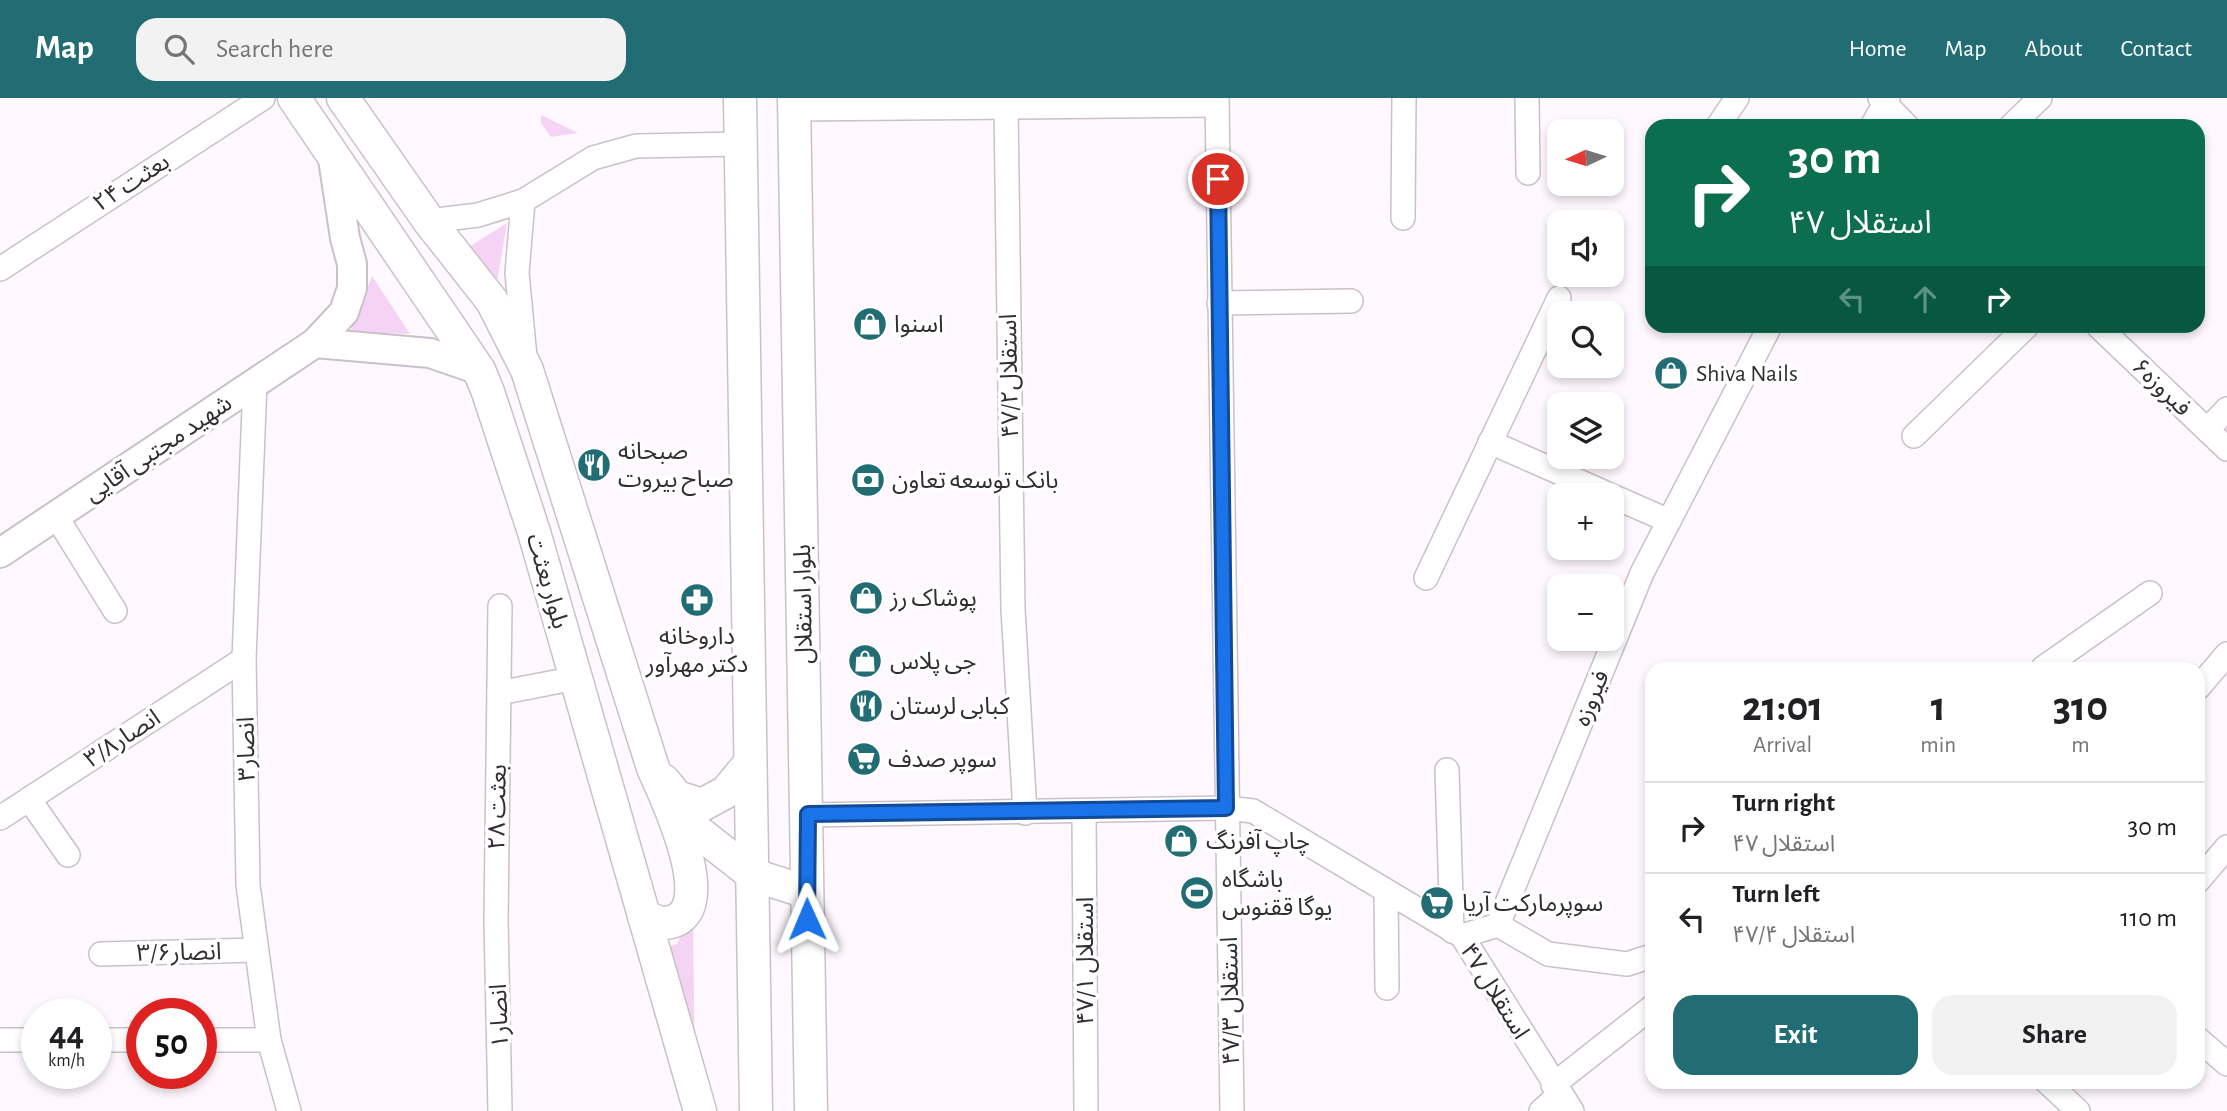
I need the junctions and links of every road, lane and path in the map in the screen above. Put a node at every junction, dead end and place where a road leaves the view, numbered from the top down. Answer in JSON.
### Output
{"nodes":[{"id":1,"x":263,"y":98,"type":"edge"},
{"id":2,"x":294,"y":98,"type":"edge"},
{"id":3,"x":343,"y":98,"type":"edge"},
{"id":4,"x":740,"y":98,"type":"edge"},
{"id":5,"x":1404,"y":98,"type":"edge"},
{"id":6,"x":1527,"y":98,"type":"edge"},
{"id":7,"x":1737,"y":98,"type":"edge"},
{"id":8,"x":2040,"y":98,"type":"edge"},
{"id":9,"x":1884,"y":99,"type":"edge"},
{"id":10,"x":1217,"y":101,"type":"edge"},
{"id":11,"x":794,"y":103,"type":"edge"},
{"id":12,"x":1006,"y":107,"type":"junction"},
{"id":13,"x":1723,"y":119,"type":"edge"},
{"id":14,"x":1875,"y":119,"type":"edge"},
{"id":15,"x":1901,"y":119,"type":"edge"},
{"id":16,"x":2018,"y":119,"type":"edge"},
{"id":17,"x":740,"y":144,"type":"junction"},
{"id":18,"x":333,"y":159,"type":"junction"},
{"id":19,"x":1528,"y":173,"type":"dead end"},
{"id":20,"x":523,"y":201,"type":"junction"},
{"id":21,"x":1404,"y":218,"type":"dead end"},
{"id":22,"x":429,"y":221,"type":"junction"},
{"id":23,"x":0,"y":269,"type":"edge"},
{"id":24,"x":1559,"y":298,"type":"dead end"},
{"id":25,"x":1351,"y":301,"type":"dead end"},
{"id":26,"x":1219,"y":303,"type":"junction"},
{"id":27,"x":1766,"y":333,"type":"edge"},
{"id":28,"x":2020,"y":333,"type":"edge"},
{"id":29,"x":2105,"y":333,"type":"edge"},
{"id":30,"x":315,"y":343,"type":"junction"},
{"id":31,"x":479,"y":370,"type":"junction"},
{"id":32,"x":527,"y":370,"type":"junction"},
{"id":33,"x":255,"y":383,"type":"junction"},
{"id":34,"x":2227,"y":409,"type":"edge"},
{"id":35,"x":2207,"y":430,"type":"junction"},
{"id":36,"x":1914,"y":436,"type":"dead end"},
{"id":37,"x":1490,"y":442,"type":"junction"},
{"id":38,"x":2227,"y":449,"type":"edge"},
{"id":39,"x":1582,"y":483,"type":"edge"},
{"id":40,"x":1624,"y":502,"type":"edge"},
{"id":41,"x":56,"y":516,"type":"junction"},
{"id":42,"x":1669,"y":521,"type":"junction"},
{"id":43,"x":0,"y":553,"type":"edge"},
{"id":44,"x":1426,"y":578,"type":"dead end"},
{"id":45,"x":2150,"y":593,"type":"dead end"},
{"id":46,"x":500,"y":606,"type":"dead end"},
{"id":47,"x":115,"y":611,"type":"dead end"},
{"id":48,"x":2227,"y":653,"type":"edge"},
{"id":49,"x":244,"y":659,"type":"junction"},
{"id":50,"x":2052,"y":662,"type":"edge"},
{"id":51,"x":576,"y":678,"type":"junction"},
{"id":52,"x":2205,"y":680,"type":"edge"},
{"id":53,"x":499,"y":693,"type":"junction"},
{"id":54,"x":750,"y":763,"type":"junction"},
{"id":55,"x":653,"y":768,"type":"junction"},
{"id":56,"x":1447,"y":770,"type":"dead end"},
{"id":57,"x":29,"y":799,"type":"junction"},
{"id":58,"x":1226,"y":808,"type":"junction"},
{"id":59,"x":1084,"y":811,"type":"junction"},
{"id":60,"x":673,"y":812,"type":"junction"},
{"id":61,"x":1025,"y":813,"type":"junction"},
{"id":62,"x":808,"y":814,"type":"junction"},
{"id":63,"x":0,"y":818,"type":"edge"},
{"id":64,"x":2227,"y":847,"type":"edge"},
{"id":65,"x":68,"y":855,"type":"dead end"},
{"id":66,"x":2205,"y":873,"type":"edge"},
{"id":67,"x":753,"y":875,"type":"junction"},
{"id":68,"x":807,"y":892,"type":"junction"},
{"id":69,"x":1386,"y":892,"type":"junction"},
{"id":70,"x":644,"y":917,"type":"junction"},
{"id":71,"x":496,"y":920,"type":"joint"},
{"id":72,"x":1498,"y":925,"type":"junction"},
{"id":73,"x":1457,"y":933,"type":"junction"},
{"id":74,"x":256,"y":950,"type":"junction"},
{"id":75,"x":101,"y":954,"type":"dead end"},
{"id":76,"x":1645,"y":958,"type":"edge"},
{"id":77,"x":1387,"y":988,"type":"dead end"},
{"id":78,"x":1645,"y":1014,"type":"edge"},
{"id":79,"x":0,"y":1040,"type":"edge"},
{"id":80,"x":21,"y":1040,"type":"edge"},
{"id":81,"x":217,"y":1040,"type":"edge"},
{"id":82,"x":268,"y":1040,"type":"junction"},
{"id":83,"x":2205,"y":1045,"type":"edge"},
{"id":84,"x":2227,"y":1064,"type":"edge"},
{"id":85,"x":2054,"y":1089,"type":"edge"},
{"id":86,"x":1562,"y":1097,"type":"edge"},
{"id":87,"x":289,"y":1111,"type":"edge"},
{"id":88,"x":500,"y":1111,"type":"edge"},
{"id":89,"x":700,"y":1111,"type":"edge"},
{"id":90,"x":756,"y":1111,"type":"edge"},
{"id":91,"x":811,"y":1111,"type":"edge"},
{"id":92,"x":1086,"y":1111,"type":"edge"},
{"id":93,"x":1232,"y":1111,"type":"edge"},
{"id":94,"x":1541,"y":1111,"type":"edge"},
{"id":95,"x":2078,"y":1111,"type":"edge"}],
"edges":[{"from":1,"to":23,"type":"street","name":"بعثت ۲۴"},
{"from":2,"to":18,"type":"main road","name":"بلوار بعثت"},
{"from":3,"to":22,"type":"main road","name":"بلوار بعثت"},
{"from":4,"to":17,"type":"main road"},
{"from":5,"to":21,"type":"street"},
{"from":6,"to":19,"type":"street"},
{"from":7,"to":13,"type":"street"},
{"from":8,"to":16,"type":"street"},
{"from":9,"to":14,"type":"street"},
{"from":9,"to":15,"type":"street"},
{"from":10,"to":12,"type":"street"},
{"from":10,"to":26,"type":"street","name":"۴۷/۳ استقلال"},
{"from":11,"to":12,"type":"street"},
{"from":11,"to":62,"type":"main road","name":"بلوار استقلال"},
{"from":12,"to":61,"type":"street","name":"استقلال۴۷/۲"},
{"from":17,"to":20,"type":"street"},
{"from":17,"to":54,"type":"main road"},
{"from":18,"to":30,"type":"street","name":"شهید مجتبی آقایی"},
{"from":18,"to":31,"type":"main road","name":"بلوار بعثت"},
{"from":20,"to":22,"type":"street"},
{"from":20,"to":32,"type":"street"},
{"from":22,"to":32,"type":"main road","name":"بلوار بعثت"},
{"from":24,"to":37,"type":"street"},
{"from":25,"to":26,"type":"street"},
{"from":26,"to":58,"type":"street","name":"۴۷/۳ استقلال"},
{"from":27,"to":42,"type":"street","name":"فیروزه"},
{"from":28,"to":36,"type":"street"},
{"from":29,"to":35,"type":"street","name":"فیروزه۶"},
{"from":30,"to":31,"type":"street"},
{"from":30,"to":33,"type":"street","name":"شهید مجتبی آقایی"},
{"from":31,"to":51,"type":"main road","name":"بلوار بعثت"},
{"from":32,"to":55,"type":"main road","name":"بلوار بعثت"},
{"from":33,"to":41,"type":"street","name":"شهید مجتبی آقایی"},
{"from":33,"to":49,"type":"street","name":"انصار۳"},
{"from":34,"to":35,"type":"street"},
{"from":35,"to":38,"type":"street","name":"فیروزه۶"},
{"from":37,"to":39,"type":"street"},
{"from":37,"to":44,"type":"street"},
{"from":40,"to":42,"type":"street"},
{"from":41,"to":43,"type":"street","name":"شهید مجتبی آقایی"},
{"from":41,"to":47,"type":"street"},
{"from":42,"to":72,"type":"street","name":"فیروزه"},
{"from":45,"to":50,"type":"street"},
{"from":46,"to":53,"type":"street","name":"بعثت ۲۸"},
{"from":48,"to":52,"type":"street"},
{"from":49,"to":57,"type":"street","name":"انصار۳/۸"},
{"from":49,"to":74,"type":"street","name":"انصار۳"},
{"from":51,"to":53,"type":"street"},
{"from":51,"to":70,"type":"main road","name":"بلوار بعثت"},
{"from":53,"to":71,"type":"street","name":"بعثت ۲۸"},
{"from":54,"to":55,"type":"main road"},
{"from":54,"to":67,"type":"main road"},
{"from":55,"to":60,"type":"main road","name":"بلوار بعثت"},
{"from":56,"to":73,"type":"street"},
{"from":57,"to":63,"type":"street","name":"انصار۳/۸"},
{"from":57,"to":65,"type":"street"},
{"from":58,"to":59,"type":"street","name":"۴۷ استقلال"},
{"from":58,"to":69,"type":"street","name":"۴۷ استقلال"},
{"from":58,"to":93,"type":"street","name":"۴۷/۳ استقلال"},
{"from":59,"to":61,"type":"street","name":"۴۷ استقلال"},
{"from":59,"to":92,"type":"street","name":"۴۷/۱ استقلال"},
{"from":60,"to":67,"type":"main road"},
{"from":60,"to":70,"type":"main road","name":"بلوار بعثت"},
{"from":61,"to":62,"type":"street","name":"۴۷ استقلال"},
{"from":62,"to":68,"type":"main road","name":"بلوار استقلال"},
{"from":64,"to":66,"type":"street"},
{"from":67,"to":68,"type":"main road"},
{"from":67,"to":90,"type":"main road"},
{"from":68,"to":91,"type":"main road","name":"بلوار استقلال"},
{"from":69,"to":73,"type":"street","name":"۴۷ استقلال"},
{"from":69,"to":77,"type":"street"},
{"from":70,"to":89,"type":"main road","name":"بلوار بعثت"},
{"from":71,"to":88,"type":"street","name":"انصار۱"},
{"from":72,"to":73,"type":"street"},
{"from":72,"to":76,"type":"street"},
{"from":73,"to":86,"type":"street","name":"۴۷ استقلال"},
{"from":74,"to":75,"type":"street","name":"انصار۳/۶"},
{"from":74,"to":82,"type":"street","name":"انصار۳"},
{"from":78,"to":86,"type":"street"},
{"from":79,"to":80,"type":"street"},
{"from":81,"to":82,"type":"street"},
{"from":82,"to":87,"type":"street","name":"انصار۳"},
{"from":83,"to":84,"type":"street"},
{"from":85,"to":95,"type":"street"},
{"from":86,"to":94,"type":"street"}]}
